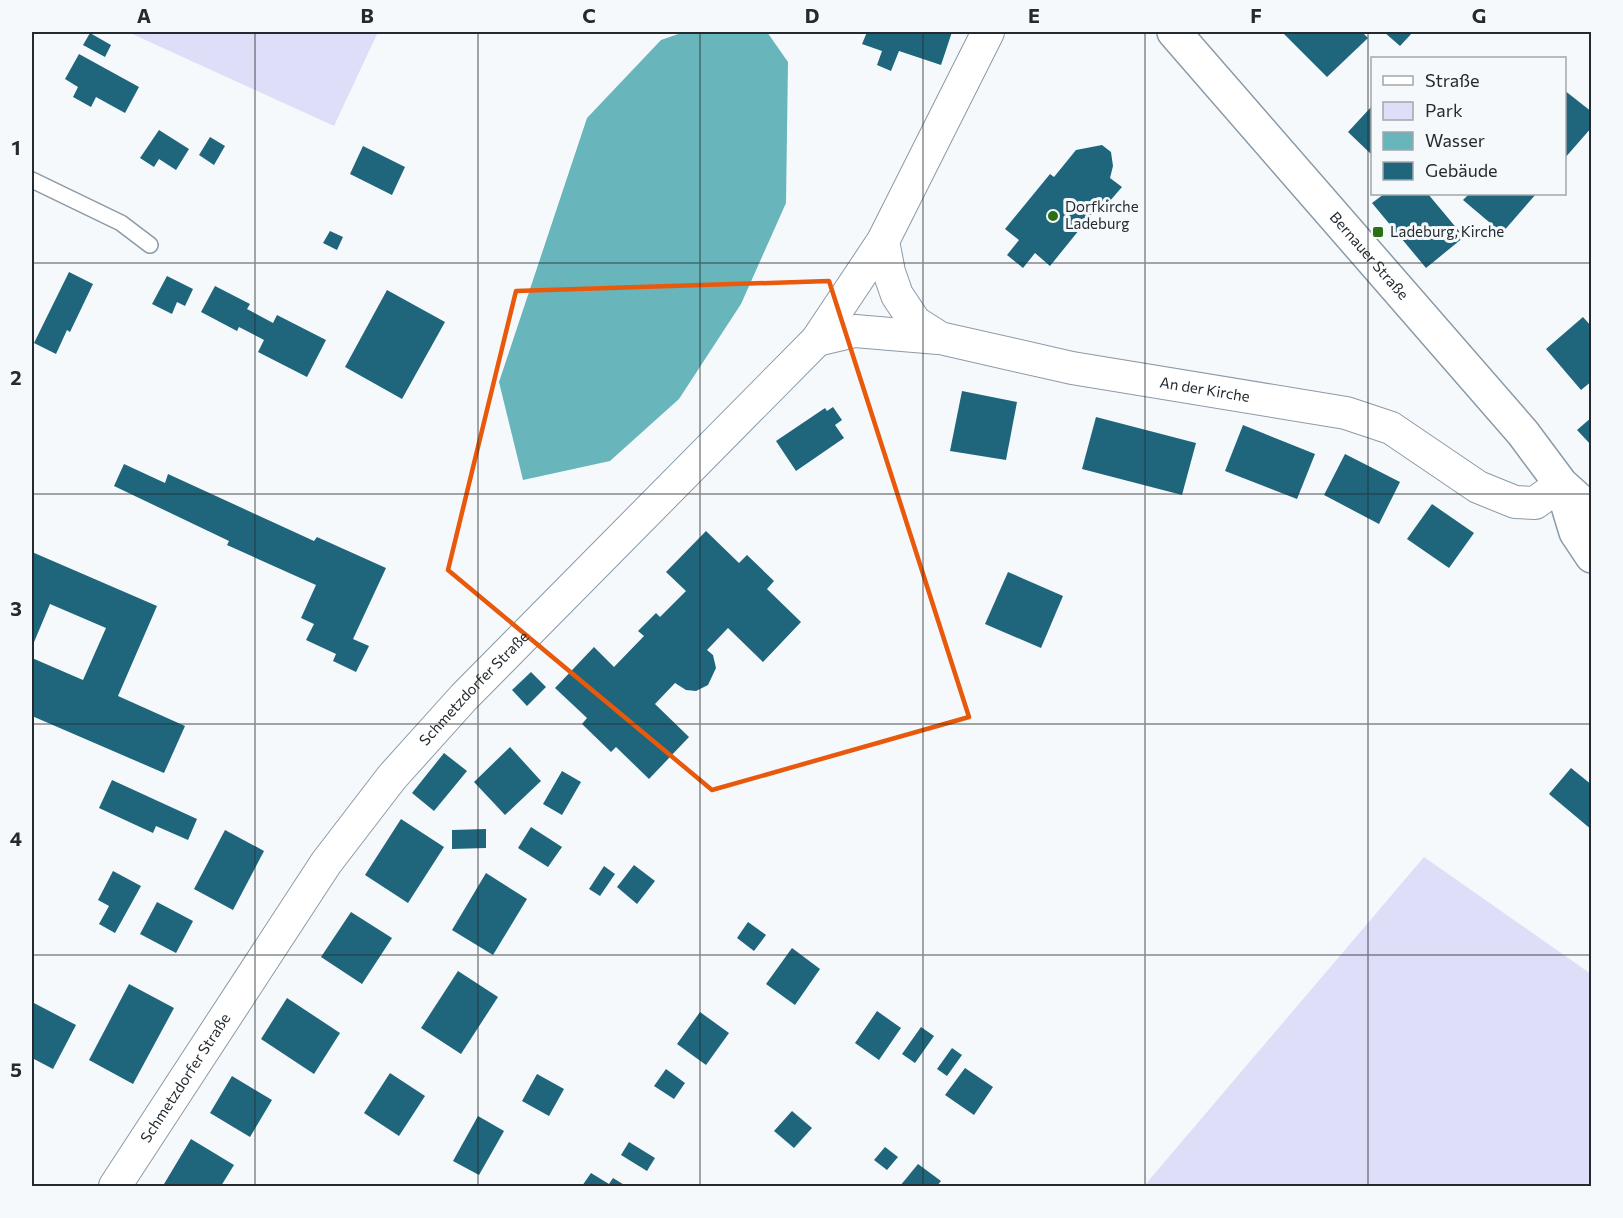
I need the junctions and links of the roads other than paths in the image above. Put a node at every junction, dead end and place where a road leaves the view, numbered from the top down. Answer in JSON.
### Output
{"nodes":[{"id":1,"x":988,"y":32,"type":"edge"},
{"id":2,"x":1174,"y":32,"type":"edge"},
{"id":3,"x":32,"y":180,"type":"edge"},
{"id":4,"x":883,"y":241,"type":"junction"},
{"id":5,"x":150,"y":245,"type":"dead end"},
{"id":6,"x":940,"y":338,"type":"junction"},
{"id":7,"x":817,"y":340,"type":"junction"},
{"id":8,"x":1561,"y":484,"type":"junction"},
{"id":9,"x":1592,"y":512,"type":"edge"},
{"id":10,"x":1592,"y":556,"type":"edge"},
{"id":11,"x":116,"y":1186,"type":"edge"}],
"edges":[{"from":1,"to":4,"type":"street"},
{"from":2,"to":8,"type":"main road","name":"Bernauer Straße"},
{"from":3,"to":5,"type":"lane"},
{"from":4,"to":6,"type":"street","name":"An der Kirche"},
{"from":4,"to":7,"type":"street"},
{"from":6,"to":7,"type":"street"},
{"from":6,"to":8,"type":"street","name":"An der Kirche"},
{"from":7,"to":11,"type":"street","name":"Schmetzdorfer Straße"},
{"from":8,"to":9,"type":"main road","name":"Bernauer Straße"},
{"from":8,"to":10,"type":"main road","name":"Bernauer Straße"}]}
